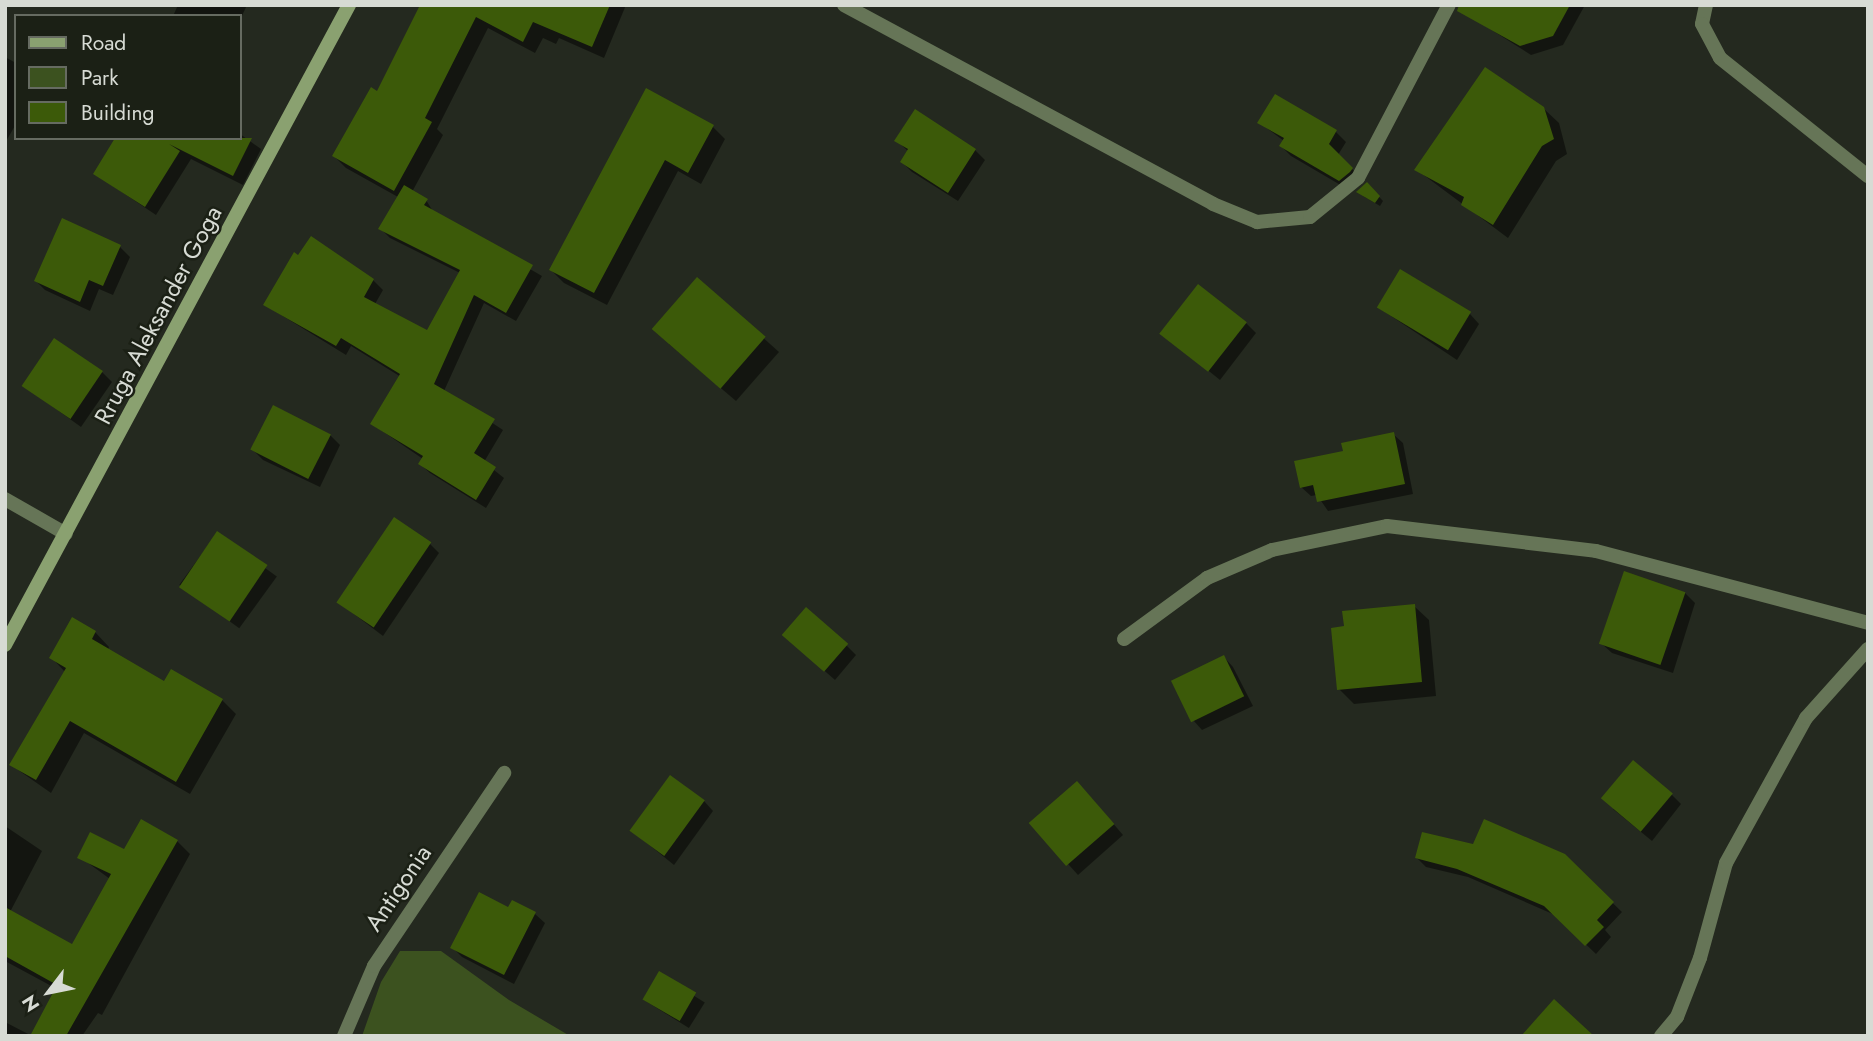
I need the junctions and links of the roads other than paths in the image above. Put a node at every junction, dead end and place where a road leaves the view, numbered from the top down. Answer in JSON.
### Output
{"nodes":[{"id":1,"x":349,"y":5,"type":"edge"},
{"id":2,"x":844,"y":5,"type":"edge"},
{"id":3,"x":1449,"y":5,"type":"edge"},
{"id":4,"x":1706,"y":5,"type":"edge"},
{"id":5,"x":1868,"y":176,"type":"edge"},
{"id":6,"x":5,"y":499,"type":"edge"},
{"id":7,"x":66,"y":534,"type":"junction"},
{"id":8,"x":1868,"y":623,"type":"edge"},
{"id":9,"x":1124,"y":639,"type":"dead end"},
{"id":10,"x":5,"y":645,"type":"edge"},
{"id":11,"x":1868,"y":649,"type":"edge"},
{"id":12,"x":504,"y":773,"type":"dead end"},
{"id":13,"x":344,"y":1036,"type":"edge"},
{"id":14,"x":1661,"y":1036,"type":"edge"}],
"edges":[{"from":1,"to":7,"type":"main road","name":"Rruga Aleksander Goga"},
{"from":2,"to":3,"type":"street"},
{"from":4,"to":5,"type":"street"},
{"from":6,"to":7,"type":"street"},
{"from":7,"to":10,"type":"main road","name":"Rruga Aleksander Goga"},
{"from":8,"to":9,"type":"street"},
{"from":11,"to":14,"type":"street"},
{"from":12,"to":13,"type":"street","name":"Antigonia"}]}
